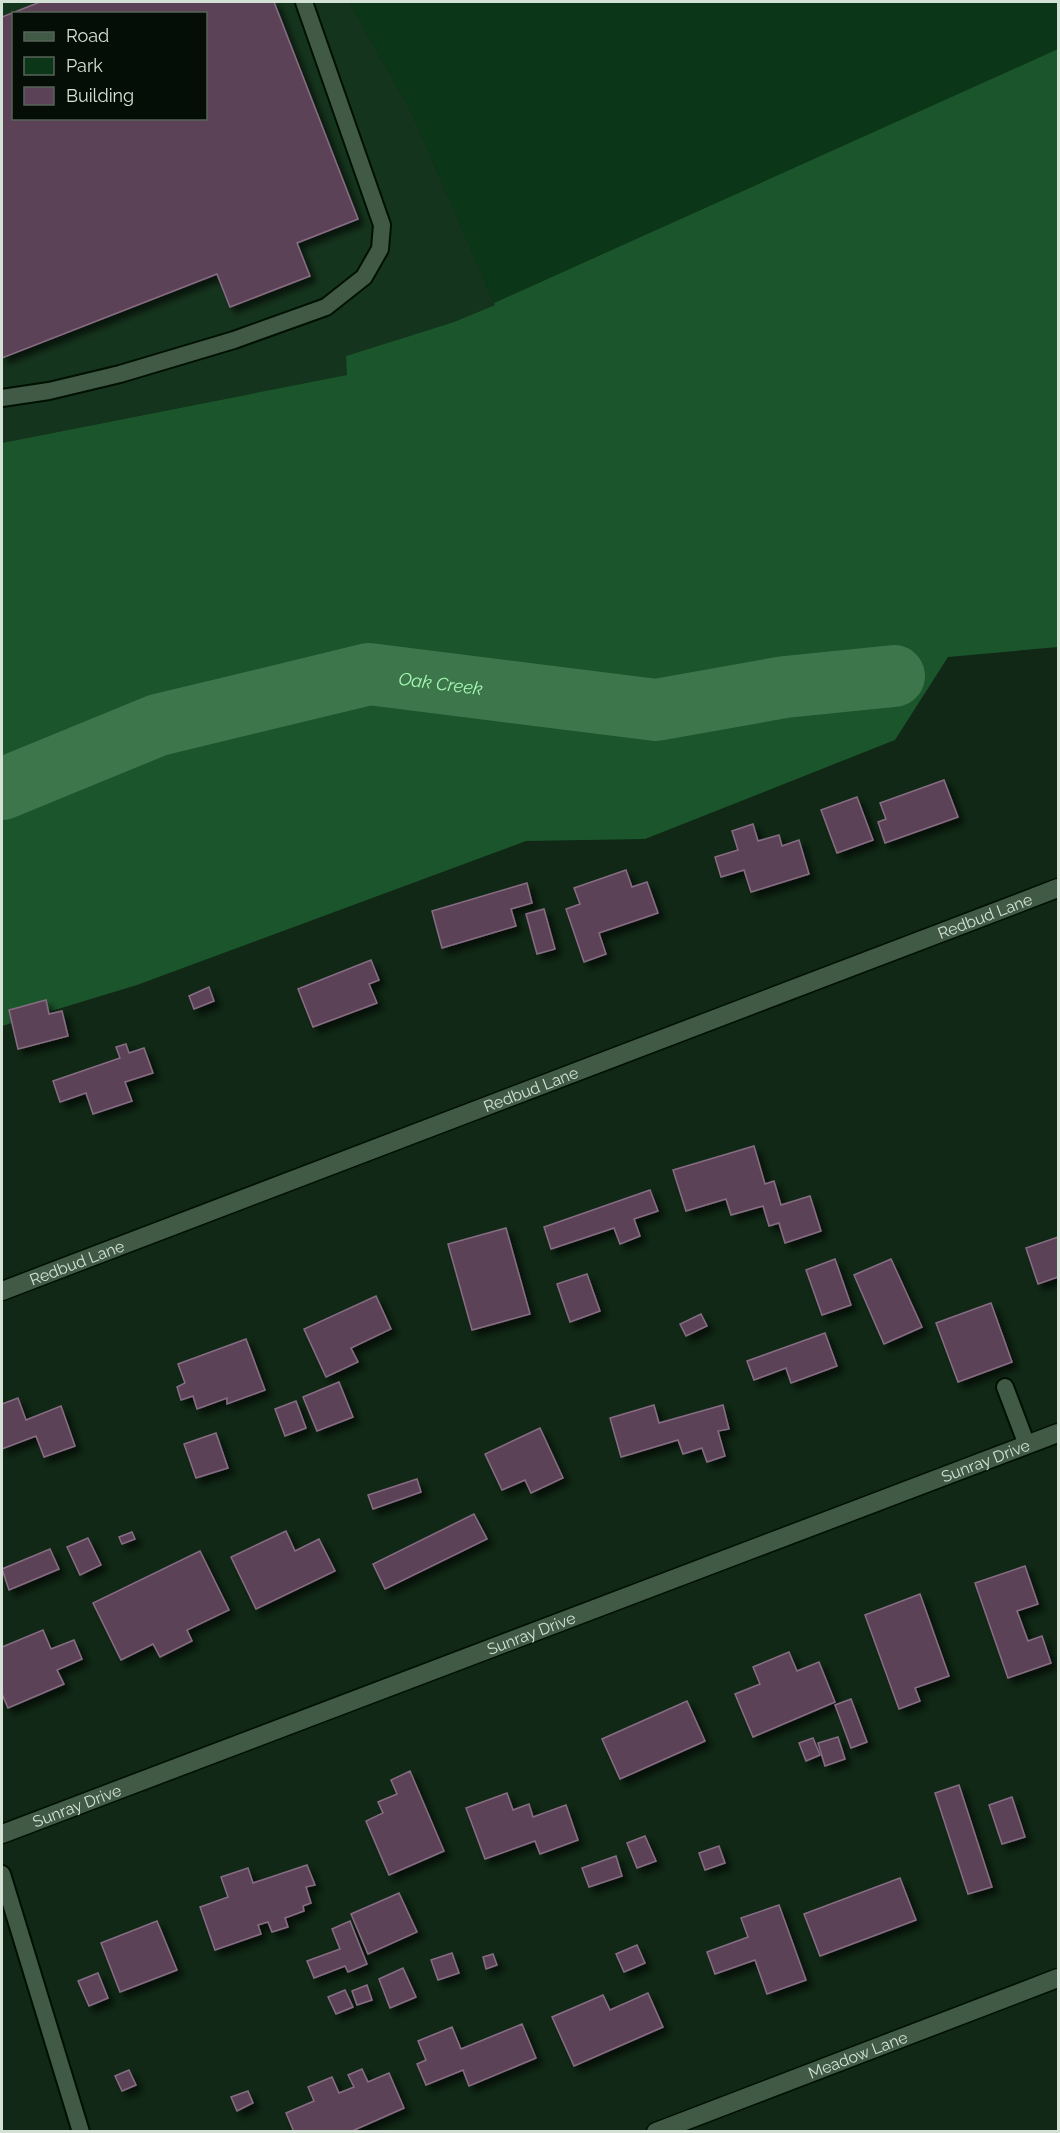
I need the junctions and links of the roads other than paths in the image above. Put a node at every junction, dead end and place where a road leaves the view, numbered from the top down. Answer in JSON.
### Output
{"nodes":[{"id":1,"x":304,"y":2,"type":"edge"},
{"id":2,"x":2,"y":398,"type":"edge"},
{"id":3,"x":1059,"y":888,"type":"edge"},
{"id":4,"x":2,"y":1291,"type":"edge"},
{"id":5,"x":1005,"y":1387,"type":"dead end"},
{"id":6,"x":1059,"y":1433,"type":"edge"},
{"id":7,"x":1027,"y":1445,"type":"junction"},
{"id":8,"x":2,"y":1834,"type":"edge"},
{"id":9,"x":2,"y":1874,"type":"edge"},
{"id":10,"x":1059,"y":1978,"type":"edge"},
{"id":11,"x":81,"y":2132,"type":"edge"},
{"id":12,"x":656,"y":2132,"type":"edge"}],
"edges":[{"from":1,"to":2,"type":"lane"},
{"from":3,"to":4,"type":"street","name":"Redbud Lane"},
{"from":5,"to":7,"type":"lane"},
{"from":6,"to":7,"type":"street","name":"Sunray Drive"},
{"from":7,"to":8,"type":"street","name":"Sunray Drive"},
{"from":9,"to":11,"type":"lane"},
{"from":10,"to":12,"type":"street","name":"Meadow Lane"}]}
